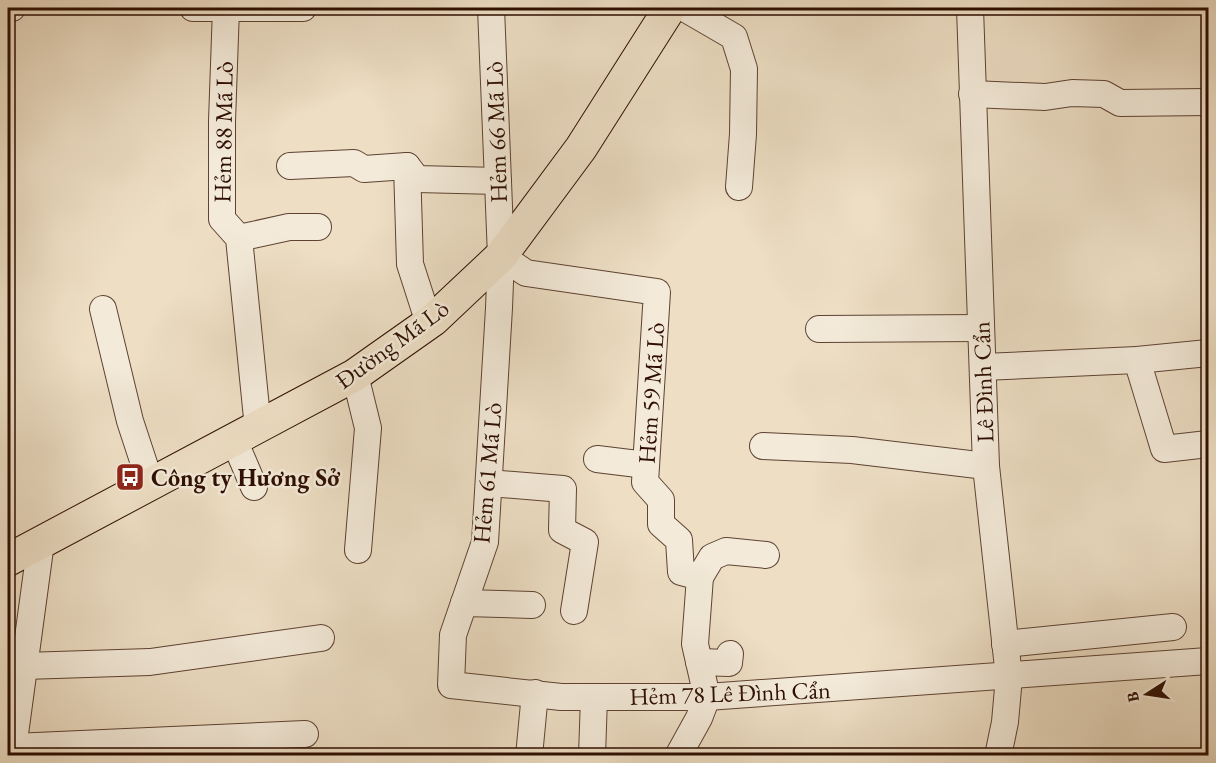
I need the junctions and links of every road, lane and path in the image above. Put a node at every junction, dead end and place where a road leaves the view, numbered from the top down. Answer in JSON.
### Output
{"nodes":[{"id":1,"x":12,"y":8,"type":"edge"},
{"id":2,"x":193,"y":8,"type":"edge"},
{"id":3,"x":226,"y":8,"type":"edge"},
{"id":4,"x":303,"y":8,"type":"edge"},
{"id":5,"x":491,"y":8,"type":"edge"},
{"id":6,"x":670,"y":8,"type":"edge"},
{"id":7,"x":684,"y":8,"type":"edge"},
{"id":8,"x":969,"y":8,"type":"edge"},
{"id":9,"x":8,"y":9,"type":"edge"},
{"id":10,"x":972,"y":94,"type":"junction"},
{"id":11,"x":1209,"y":102,"type":"edge"},
{"id":12,"x":290,"y":166,"type":"dead end"},
{"id":13,"x":407,"y":166,"type":"junction"},
{"id":14,"x":498,"y":181,"type":"junction"},
{"id":15,"x":739,"y":187,"type":"dead end"},
{"id":16,"x":318,"y":227,"type":"dead end"},
{"id":17,"x":239,"y":238,"type":"junction"},
{"id":18,"x":501,"y":256,"type":"junction"},
{"id":19,"x":103,"y":309,"type":"dead end"},
{"id":20,"x":429,"y":323,"type":"junction"},
{"id":21,"x":981,"y":328,"type":"junction"},
{"id":22,"x":819,"y":329,"type":"dead end"},
{"id":23,"x":1209,"y":352,"type":"edge"},
{"id":24,"x":1137,"y":360,"type":"junction"},
{"id":25,"x":983,"y":367,"type":"junction"},
{"id":26,"x":355,"y":375,"type":"junction"},
{"id":27,"x":246,"y":434,"type":"junction"},
{"id":28,"x":1209,"y":444,"type":"edge"},
{"id":29,"x":762,"y":446,"type":"dead end"},
{"id":30,"x":597,"y":459,"type":"dead end"},
{"id":31,"x":646,"y":465,"type":"junction"},
{"id":32,"x":986,"y":465,"type":"junction"},
{"id":33,"x":489,"y":483,"type":"junction"},
{"id":34,"x":151,"y":485,"type":"junction"},
{"id":35,"x":254,"y":487,"type":"dead end"},
{"id":36,"x":28,"y":549,"type":"edge"},
{"id":37,"x":358,"y":550,"type":"dead end"},
{"id":38,"x":766,"y":555,"type":"dead end"},
{"id":39,"x":700,"y":577,"type":"junction"},
{"id":40,"x":464,"y":603,"type":"junction"},
{"id":41,"x":532,"y":605,"type":"dead end"},
{"id":42,"x":574,"y":611,"type":"dead end"},
{"id":43,"x":1173,"y":627,"type":"dead end"},
{"id":44,"x":321,"y":638,"type":"dead end"},
{"id":45,"x":1005,"y":644,"type":"junction"},
{"id":46,"x":697,"y":653,"type":"junction"},
{"id":47,"x":729,"y":654,"type":"dead end"},
{"id":48,"x":1209,"y":661,"type":"edge"},
{"id":49,"x":24,"y":666,"type":"junction"},
{"id":50,"x":1009,"y":677,"type":"junction"},
{"id":51,"x":451,"y":685,"type":"joint"},
{"id":52,"x":535,"y":693,"type":"junction"},
{"id":53,"x":594,"y":698,"type":"junction"},
{"id":54,"x":707,"y":698,"type":"junction"},
{"id":55,"x":305,"y":734,"type":"dead end"},
{"id":56,"x":12,"y":751,"type":"edge"},
{"id":57,"x":530,"y":756,"type":"edge"},
{"id":58,"x":592,"y":756,"type":"edge"},
{"id":59,"x":678,"y":756,"type":"edge"},
{"id":60,"x":998,"y":756,"type":"edge"}],
"edges":[{"from":1,"to":9,"type":"street"},
{"from":2,"to":3,"type":"street"},
{"from":3,"to":4,"type":"street"},
{"from":3,"to":17,"type":"street","name":"Hẻm 88 Mã Lò"},
{"from":5,"to":14,"type":"street","name":"Hẻm 66 Mã Lò"},
{"from":6,"to":18,"type":"main road","name":"Đường Mã Lò"},
{"from":7,"to":15,"type":"street"},
{"from":8,"to":10,"type":"street","name":"Lê Đình Cẩn"},
{"from":10,"to":11,"type":"street"},
{"from":10,"to":21,"type":"street","name":"Lê Đình Cẩn"},
{"from":12,"to":13,"type":"street"},
{"from":13,"to":14,"type":"street"},
{"from":13,"to":20,"type":"street"},
{"from":14,"to":18,"type":"street","name":"Hẻm 66 Mã Lò"},
{"from":16,"to":17,"type":"street"},
{"from":17,"to":27,"type":"street","name":"Hẻm 88 Mã Lò"},
{"from":18,"to":20,"type":"main road","name":"Đường Mã Lò"},
{"from":18,"to":31,"type":"street","name":"Hẻm 59 Mã Lò"},
{"from":18,"to":33,"type":"street","name":"Hẻm 61 Mã Lò"},
{"from":19,"to":34,"type":"street"},
{"from":20,"to":26,"type":"main road","name":"Đường Mã Lò"},
{"from":21,"to":22,"type":"street"},
{"from":21,"to":25,"type":"street","name":"Lê Đình Cẩn"},
{"from":23,"to":24,"type":"street"},
{"from":24,"to":25,"type":"street"},
{"from":24,"to":28,"type":"street"},
{"from":25,"to":32,"type":"street","name":"Lê Đình Cẩn"},
{"from":26,"to":27,"type":"main road","name":"Đường Mã Lò"},
{"from":26,"to":37,"type":"street"},
{"from":27,"to":34,"type":"main road","name":"Đường Mã Lò"},
{"from":27,"to":35,"type":"street","name":"Hẻm 88 Mã Lò"},
{"from":29,"to":32,"type":"street"},
{"from":30,"to":31,"type":"street"},
{"from":31,"to":39,"type":"street","name":"Hẻm 59 Mã Lò"},
{"from":32,"to":45,"type":"street","name":"Lê Đình Cẩn"},
{"from":33,"to":40,"type":"street","name":"Hẻm 61 Mã Lò"},
{"from":33,"to":42,"type":"street"},
{"from":34,"to":36,"type":"main road","name":"Đường Mã Lò"},
{"from":36,"to":49,"type":"street"},
{"from":38,"to":39,"type":"street"},
{"from":39,"to":46,"type":"street"},
{"from":40,"to":41,"type":"street"},
{"from":40,"to":51,"type":"street","name":"Hẻm 61 Mã Lò"},
{"from":43,"to":45,"type":"street"},
{"from":44,"to":49,"type":"street"},
{"from":45,"to":50,"type":"street","name":"Lê Đình Cẩn"},
{"from":46,"to":47,"type":"street"},
{"from":46,"to":54,"type":"street"},
{"from":48,"to":50,"type":"street","name":"Hẻm 78 Lê Đình Cẩn"},
{"from":49,"to":56,"type":"street"},
{"from":50,"to":54,"type":"street","name":"Hẻm 78 Lê Đình Cẩn"},
{"from":50,"to":60,"type":"street","name":"Lê Đình Cẩn"},
{"from":51,"to":52,"type":"street","name":"Hẻm 78 Lê Đình Cẩn"},
{"from":52,"to":53,"type":"street","name":"Hẻm 78 Lê Đình Cẩn"},
{"from":52,"to":57,"type":"street"},
{"from":53,"to":54,"type":"street","name":"Hẻm 78 Lê Đình Cẩn"},
{"from":53,"to":58,"type":"street"},
{"from":54,"to":59,"type":"street"},
{"from":55,"to":56,"type":"street"}]}
